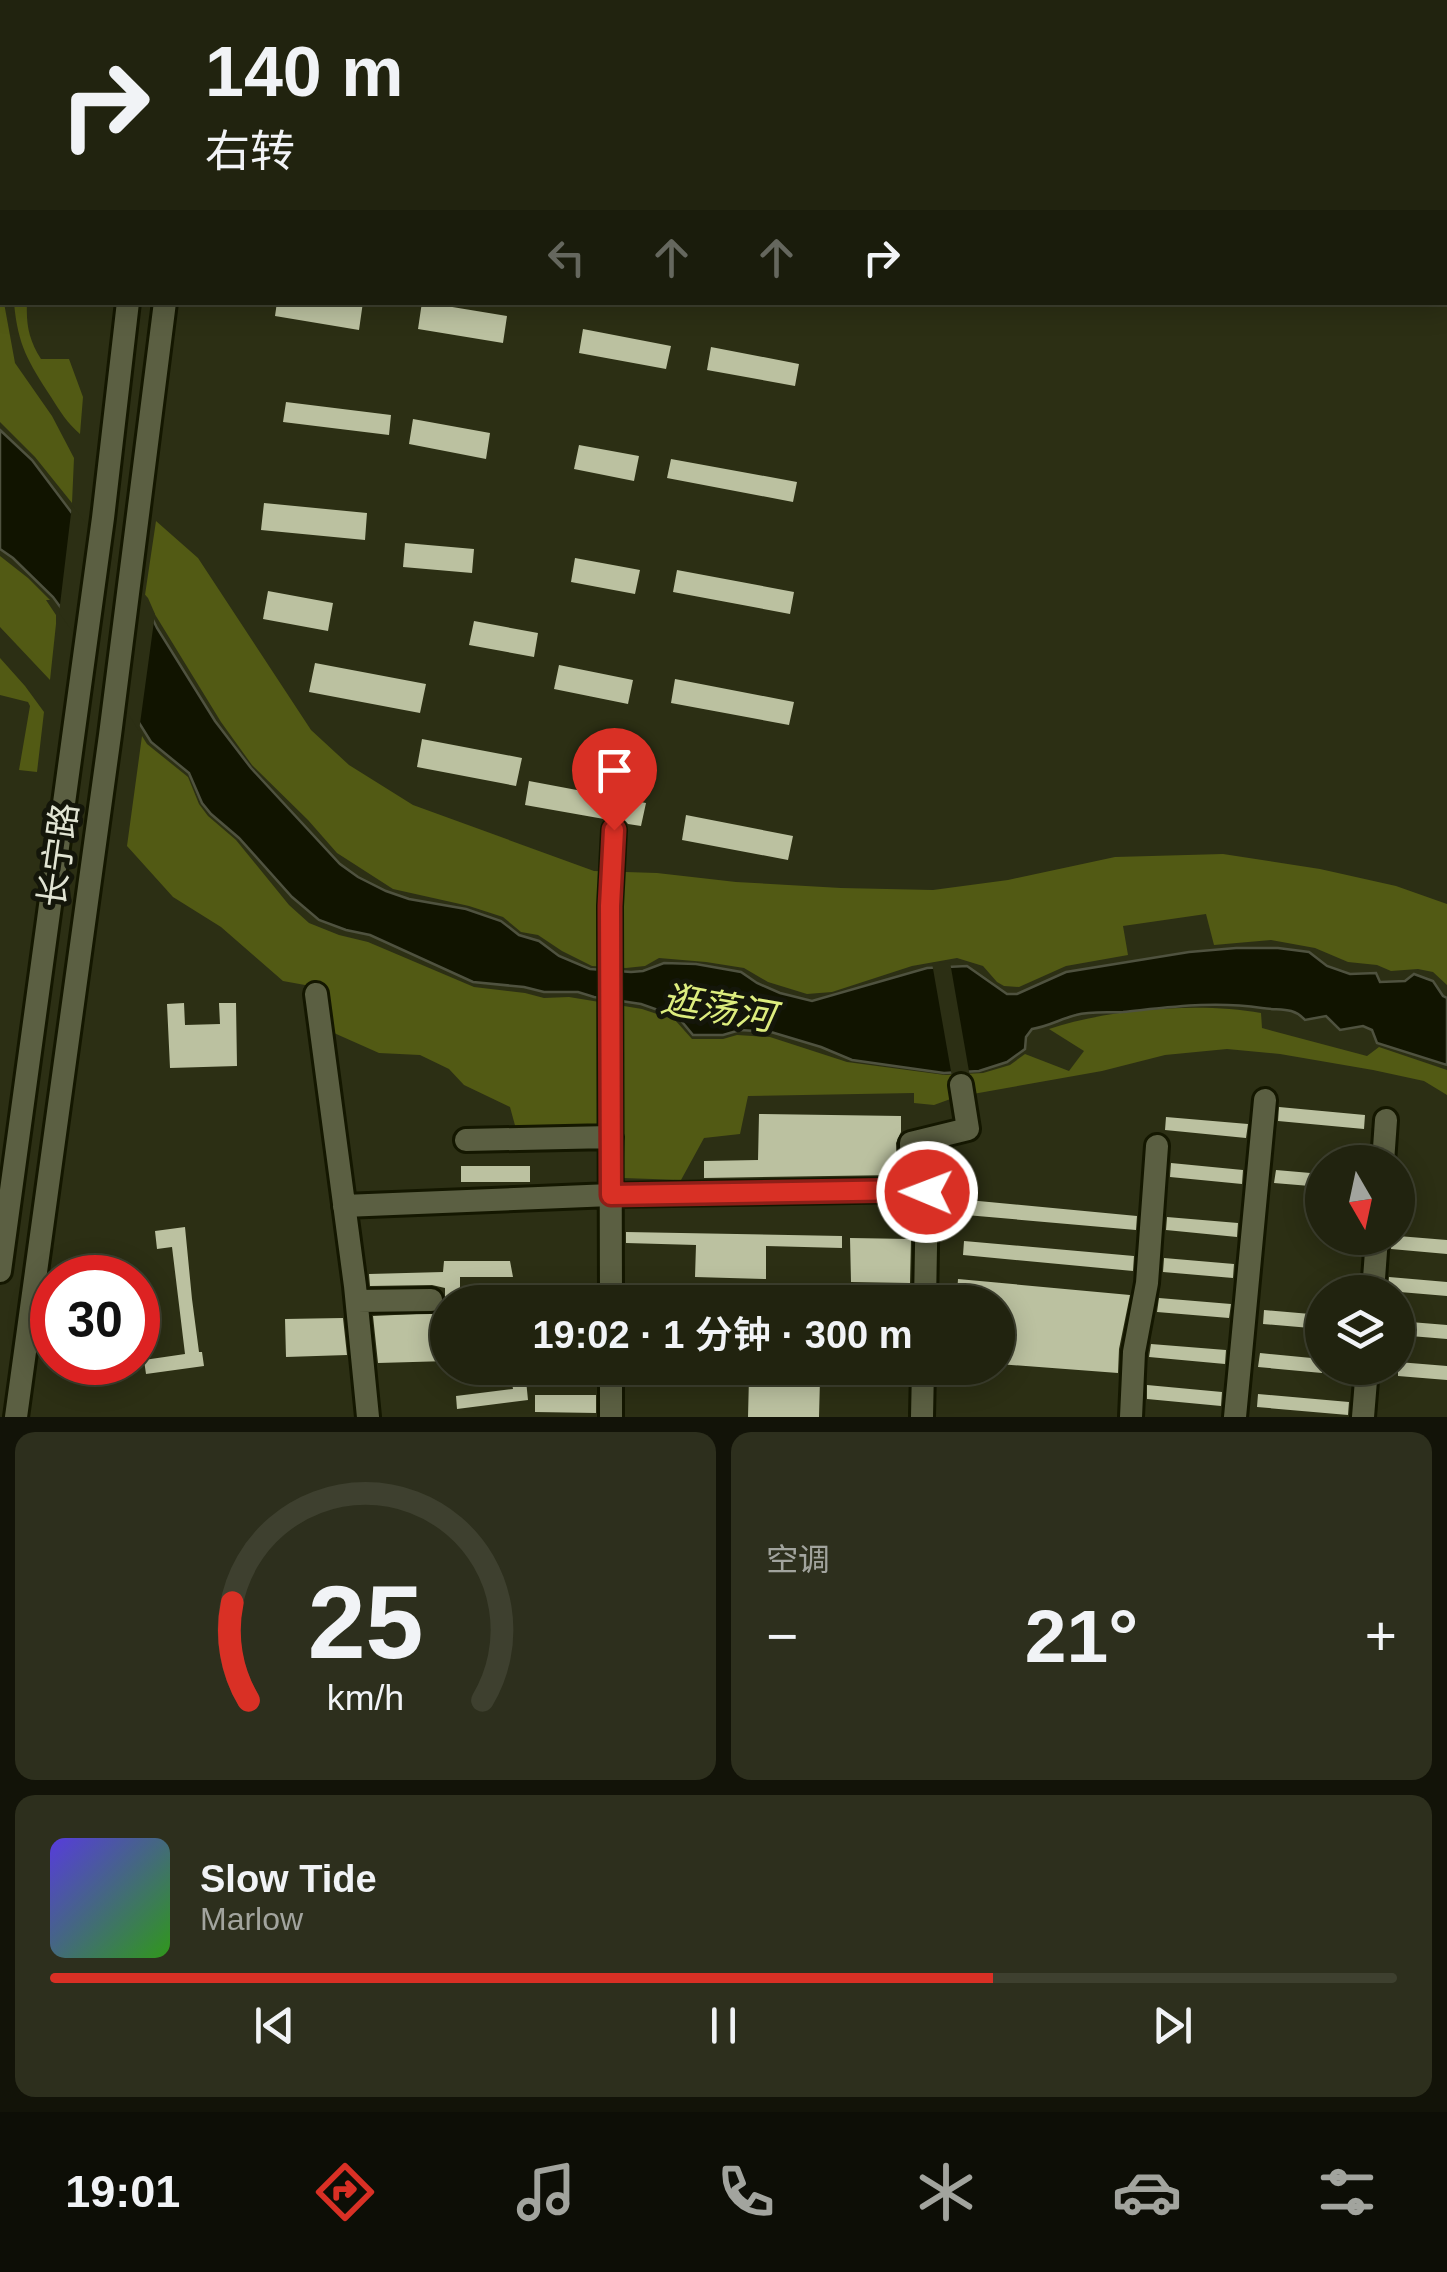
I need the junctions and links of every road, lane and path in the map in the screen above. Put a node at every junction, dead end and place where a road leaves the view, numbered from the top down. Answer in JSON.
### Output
{"nodes":[{"id":1,"x":128,"y":305,"type":"edge"},
{"id":2,"x":164,"y":305,"type":"edge"},
{"id":3,"x":614,"y":830,"type":"dead end"},
{"id":4,"x":316,"y":994,"type":"dead end"},
{"id":5,"x":961,"y":1085,"type":"dead end"},
{"id":6,"x":1265,"y":1100,"type":"dead end"},
{"id":7,"x":1386,"y":1120,"type":"dead end"},
{"id":8,"x":611,"y":1137,"type":"junction"},
{"id":9,"x":466,"y":1140,"type":"dead end"},
{"id":10,"x":1384,"y":1145,"type":"edge"},
{"id":11,"x":1157,"y":1146,"type":"dead end"},
{"id":12,"x":912,"y":1190,"type":"junction"},
{"id":13,"x":611,"y":1195,"type":"junction"},
{"id":14,"x":344,"y":1206,"type":"junction"},
{"id":15,"x":39,"y":1255,"type":"edge"},
{"id":16,"x":1,"y":1261,"type":"edge"},
{"id":17,"x":0,"y":1271,"type":"edge"},
{"id":18,"x":30,"y":1277,"type":"edge"},
{"id":19,"x":611,"y":1285,"type":"edge"},
{"id":20,"x":924,"y":1285,"type":"edge"},
{"id":21,"x":430,"y":1300,"type":"edge"},
{"id":22,"x":357,"y":1301,"type":"junction"},
{"id":23,"x":30,"y":1320,"type":"edge"},
{"id":24,"x":611,"y":1385,"type":"edge"},
{"id":25,"x":923,"y":1385,"type":"edge"},
{"id":26,"x":1366,"y":1385,"type":"edge"},
{"id":27,"x":16,"y":1417,"type":"edge"},
{"id":28,"x":368,"y":1417,"type":"edge"},
{"id":29,"x":611,"y":1417,"type":"edge"},
{"id":30,"x":922,"y":1417,"type":"edge"},
{"id":31,"x":1132,"y":1417,"type":"edge"},
{"id":32,"x":1235,"y":1417,"type":"edge"},
{"id":33,"x":1363,"y":1417,"type":"edge"}],
"edges":[{"from":1,"to":16,"type":"street","name":"长宁路"},
{"from":2,"to":15,"type":"street","name":"长宁路"},
{"from":3,"to":8,"type":"street"},
{"from":4,"to":14,"type":"street"},
{"from":5,"to":12,"type":"street"},
{"from":6,"to":32,"type":"street"},
{"from":7,"to":10,"type":"street"},
{"from":8,"to":9,"type":"street"},
{"from":8,"to":13,"type":"street"},
{"from":11,"to":31,"type":"street"},
{"from":12,"to":13,"type":"street"},
{"from":12,"to":20,"type":"street"},
{"from":13,"to":14,"type":"street"},
{"from":13,"to":19,"type":"street"},
{"from":14,"to":22,"type":"street"},
{"from":16,"to":17,"type":"street","name":"长宁路"},
{"from":16,"to":18,"type":"street"},
{"from":21,"to":22,"type":"street"},
{"from":22,"to":28,"type":"street"},
{"from":23,"to":27,"type":"street","name":"长宁路"},
{"from":24,"to":29,"type":"street"},
{"from":25,"to":30,"type":"street"},
{"from":26,"to":33,"type":"street"}]}
